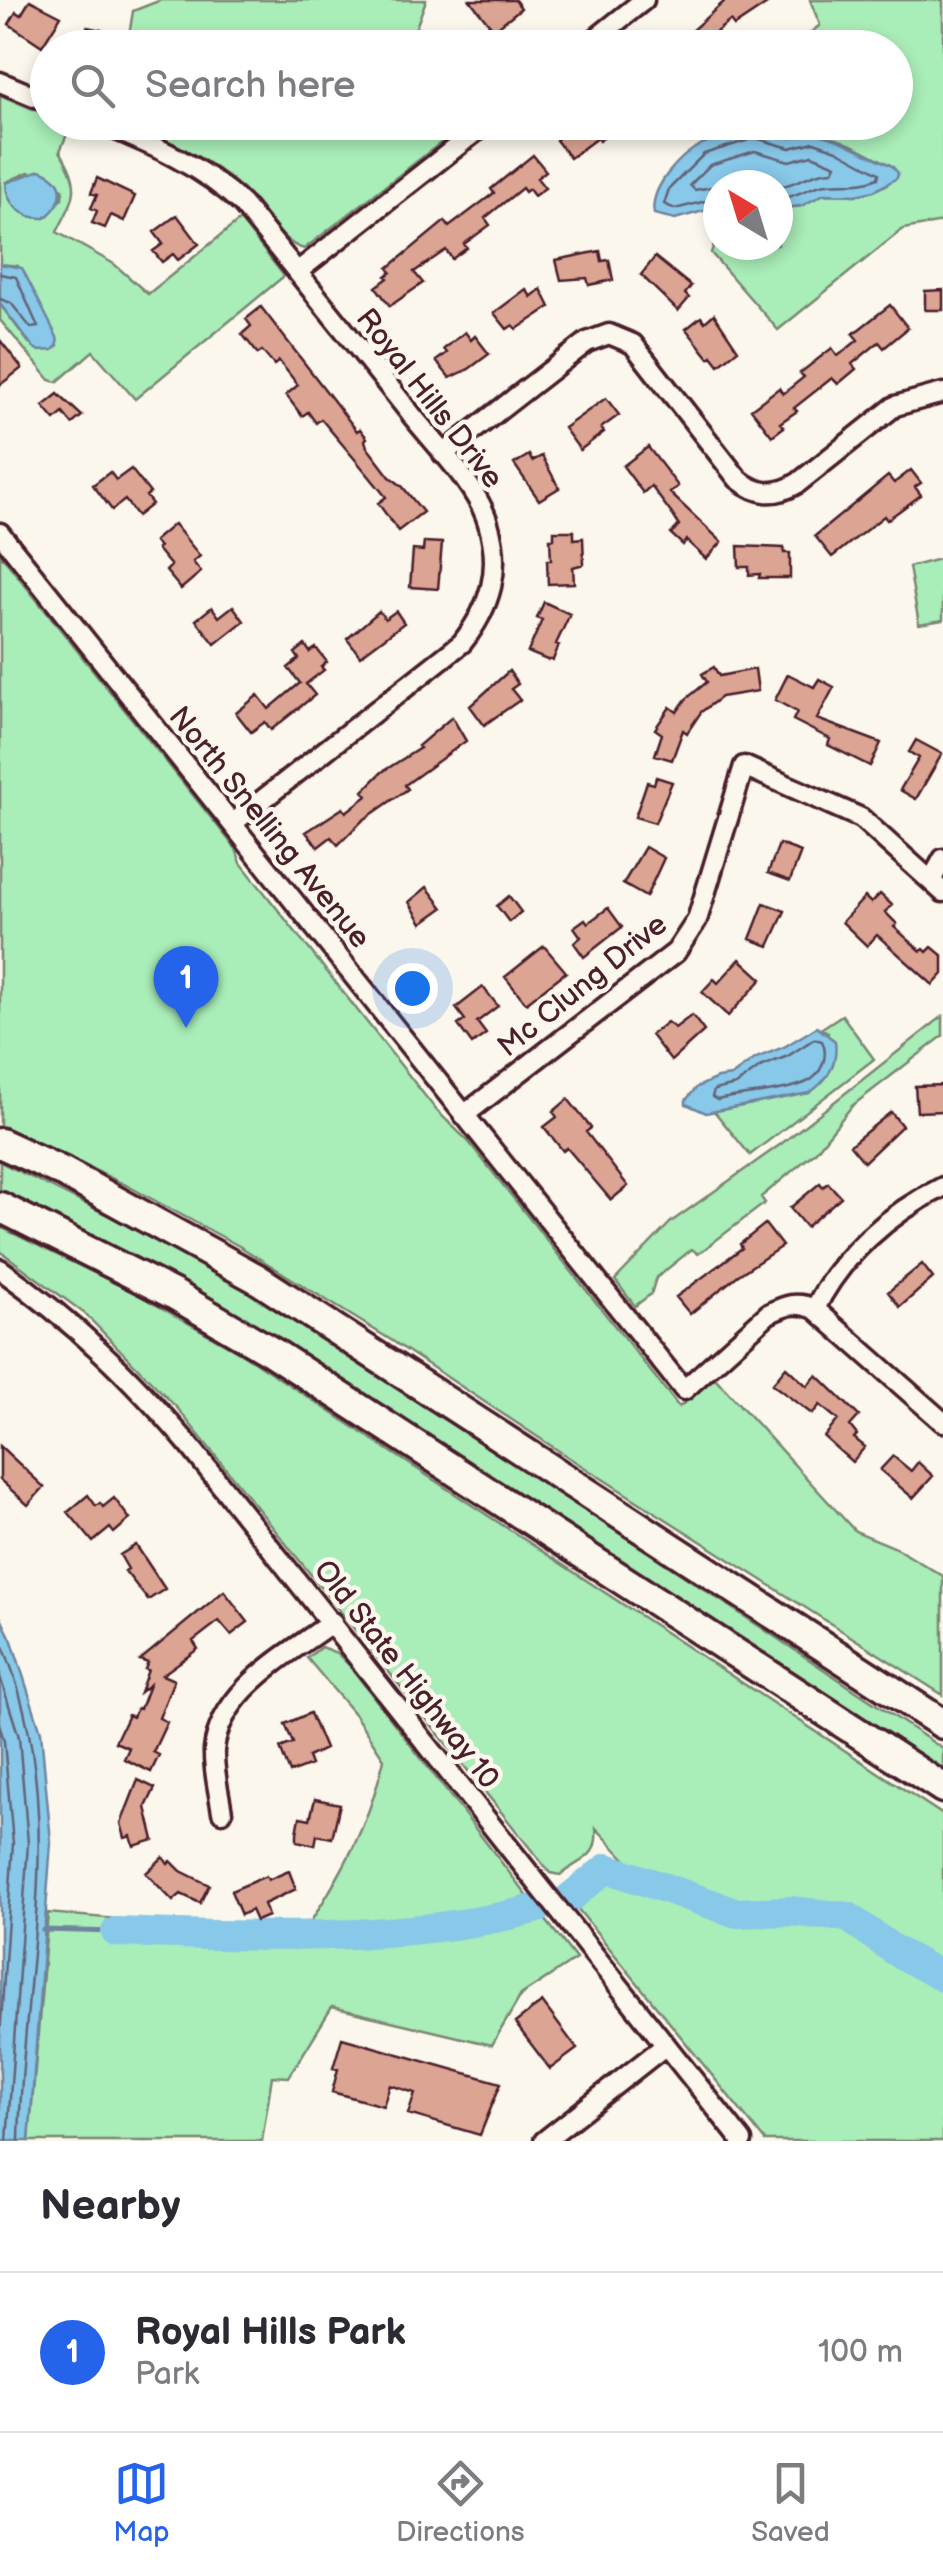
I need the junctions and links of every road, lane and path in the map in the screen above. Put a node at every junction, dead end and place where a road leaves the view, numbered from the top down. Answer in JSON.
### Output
{"nodes":[{"id":1,"x":644,"y":0,"type":"edge"},
{"id":2,"x":606,"y":30,"type":"edge"},
{"id":3,"x":0,"y":82,"type":"edge"},
{"id":4,"x":30,"y":94,"type":"edge"},
{"id":5,"x":139,"y":140,"type":"edge"},
{"id":6,"x":465,"y":140,"type":"edge"},
{"id":7,"x":297,"y":272,"type":"junction"},
{"id":8,"x":943,"y":393,"type":"edge"},
{"id":9,"x":443,"y":454,"type":"junction"},
{"id":10,"x":0,"y":533,"type":"edge"},
{"id":11,"x":232,"y":823,"type":"junction"},
{"id":12,"x":943,"y":859,"type":"edge"},
{"id":13,"x":937,"y":887,"type":"edge"},
{"id":14,"x":464,"y":1115,"type":"junction"},
{"id":15,"x":0,"y":1143,"type":"edge"},
{"id":16,"x":943,"y":1187,"type":"edge"},
{"id":17,"x":0,"y":1207,"type":"edge"},
{"id":18,"x":0,"y":1268,"type":"edge"},
{"id":19,"x":815,"y":1309,"type":"junction"},
{"id":20,"x":943,"y":1422,"type":"edge"},
{"id":21,"x":332,"y":1622,"type":"junction"},
{"id":22,"x":943,"y":1724,"type":"edge"},
{"id":23,"x":943,"y":1788,"type":"edge"},
{"id":24,"x":222,"y":1812,"type":"dead end"},
{"id":25,"x":666,"y":2046,"type":"junction"},
{"id":26,"x":544,"y":2141,"type":"edge"},
{"id":27,"x":742,"y":2141,"type":"edge"}],
"edges":[{"from":1,"to":2,"type":"street"},
{"from":3,"to":4,"type":"street"},
{"from":5,"to":7,"type":"street","name":"Royal Hills Drive"},
{"from":6,"to":7,"type":"street"},
{"from":7,"to":9,"type":"street","name":"Royal Hills Drive"},
{"from":8,"to":9,"type":"street"},
{"from":9,"to":11,"type":"street","name":"Royal Hills Drive"},
{"from":10,"to":11,"type":"street","name":"North Snelling Avenue"},
{"from":11,"to":14,"type":"street","name":"North Snelling Avenue"},
{"from":12,"to":13,"type":"street"},
{"from":13,"to":14,"type":"street","name":"Mc Clung Drive"},
{"from":14,"to":19,"type":"street","name":"North Snelling Avenue"},
{"from":15,"to":22,"type":"highway"},
{"from":16,"to":19,"type":"street"},
{"from":17,"to":23,"type":"highway"},
{"from":18,"to":21,"type":"street","name":"Old State Highway 10"},
{"from":19,"to":20,"type":"street"},
{"from":21,"to":24,"type":"street"},
{"from":21,"to":25,"type":"street","name":"Old State Highway 10"},
{"from":25,"to":26,"type":"street"},
{"from":25,"to":27,"type":"street","name":"Old State Highway 10"}]}
